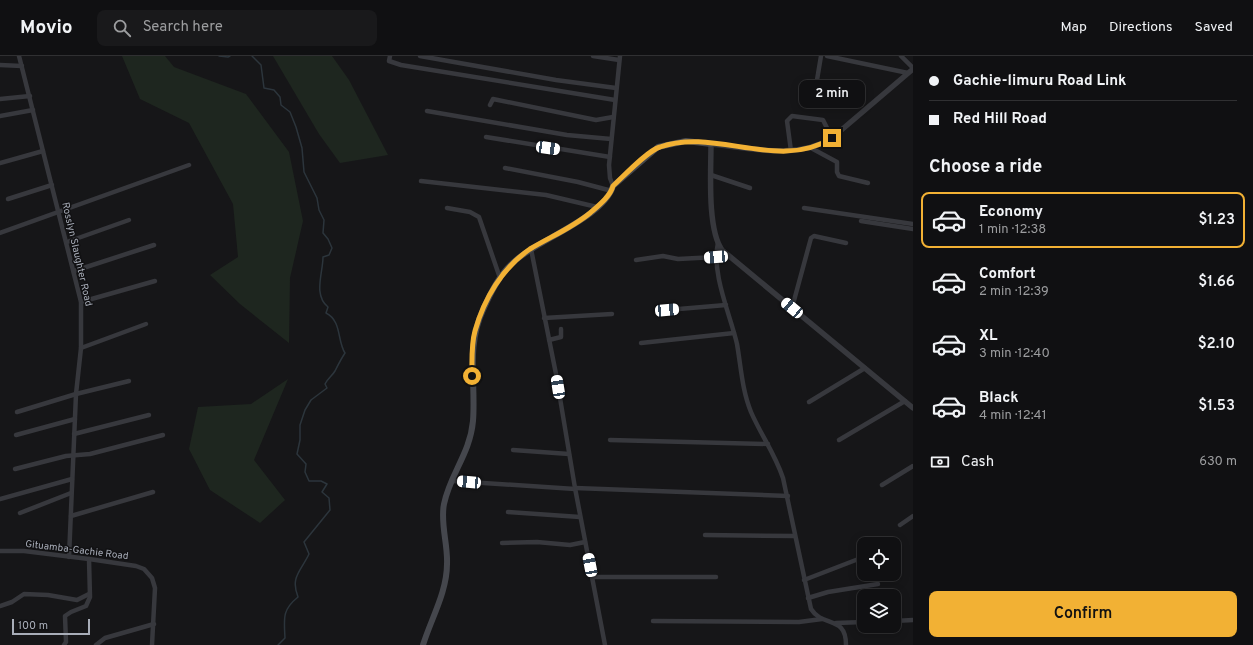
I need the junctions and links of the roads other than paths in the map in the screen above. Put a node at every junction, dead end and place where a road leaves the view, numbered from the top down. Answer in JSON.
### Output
{"nodes":[{"id":1,"x":19,"y":56,"type":"edge"},
{"id":2,"x":390,"y":56,"type":"edge"},
{"id":3,"x":420,"y":56,"type":"edge"},
{"id":4,"x":594,"y":56,"type":"edge"},
{"id":5,"x":821,"y":56,"type":"edge"},
{"id":6,"x":827,"y":56,"type":"edge"},
{"id":7,"x":901,"y":56,"type":"edge"},
{"id":8,"x":620,"y":58,"type":"edge"},
{"id":9,"x":0,"y":65,"type":"edge"},
{"id":10,"x":22,"y":66,"type":"junction"},
{"id":11,"x":912,"y":70,"type":"edge"},
{"id":12,"x":817,"y":80,"type":"dead end"},
{"id":13,"x":616,"y":88,"type":"junction"},
{"id":14,"x":30,"y":96,"type":"junction"},
{"id":15,"x":0,"y":98,"type":"edge"},
{"id":16,"x":615,"y":100,"type":"junction"},
{"id":17,"x":490,"y":105,"type":"dead end"},
{"id":18,"x":33,"y":110,"type":"junction"},
{"id":19,"x":427,"y":110,"type":"dead end"},
{"id":20,"x":0,"y":116,"type":"edge"},
{"id":21,"x":614,"y":117,"type":"junction"},
{"id":22,"x":486,"y":137,"type":"dead end"},
{"id":23,"x":832,"y":138,"type":"junction"},
{"id":24,"x":612,"y":139,"type":"junction"},
{"id":25,"x":711,"y":144,"type":"junction"},
{"id":26,"x":811,"y":148,"type":"junction"},
{"id":27,"x":43,"y":151,"type":"junction"},
{"id":28,"x":791,"y":151,"type":"junction"},
{"id":29,"x":610,"y":157,"type":"junction"},
{"id":30,"x":0,"y":163,"type":"edge"},
{"id":31,"x":189,"y":165,"type":"dead end"},
{"id":32,"x":505,"y":168,"type":"dead end"},
{"id":33,"x":710,"y":175,"type":"junction"},
{"id":34,"x":421,"y":181,"type":"dead end"},
{"id":35,"x":868,"y":183,"type":"dead end"},
{"id":36,"x":52,"y":185,"type":"junction"},
{"id":37,"x":750,"y":188,"type":"dead end"},
{"id":38,"x":612,"y":189,"type":"junction"},
{"id":39,"x":8,"y":199,"type":"dead end"},
{"id":40,"x":597,"y":207,"type":"junction"},
{"id":41,"x":447,"y":208,"type":"dead end"},
{"id":42,"x":804,"y":208,"type":"dead end"},
{"id":43,"x":60,"y":212,"type":"junction"},
{"id":44,"x":129,"y":220,"type":"dead end"},
{"id":45,"x":861,"y":221,"type":"dead end"},
{"id":46,"x":913,"y":224,"type":"edge"},
{"id":47,"x":913,"y":229,"type":"edge"},
{"id":48,"x":0,"y":233,"type":"edge"},
{"id":49,"x":67,"y":242,"type":"junction"},
{"id":50,"x":846,"y":243,"type":"dead end"},
{"id":51,"x":718,"y":244,"type":"junction"},
{"id":52,"x":154,"y":245,"type":"dead end"},
{"id":53,"x":531,"y":249,"type":"junction"},
{"id":54,"x":716,"y":257,"type":"junction"},
{"id":55,"x":636,"y":260,"type":"dead end"},
{"id":56,"x":74,"y":271,"type":"junction"},
{"id":57,"x":500,"y":278,"type":"junction"},
{"id":58,"x":155,"y":281,"type":"dead end"},
{"id":59,"x":81,"y":302,"type":"junction"},
{"id":60,"x":726,"y":304,"type":"junction"},
{"id":61,"x":792,"y":308,"type":"junction"},
{"id":62,"x":667,"y":310,"type":"dead end"},
{"id":63,"x":612,"y":314,"type":"dead end"},
{"id":64,"x":544,"y":318,"type":"junction"},
{"id":65,"x":146,"y":324,"type":"dead end"},
{"id":66,"x":561,"y":329,"type":"dead end"},
{"id":67,"x":734,"y":333,"type":"junction"},
{"id":68,"x":549,"y":340,"type":"junction"},
{"id":69,"x":641,"y":343,"type":"dead end"},
{"id":70,"x":81,"y":348,"type":"junction"},
{"id":71,"x":865,"y":368,"type":"junction"},
{"id":72,"x":129,"y":381,"type":"dead end"},
{"id":73,"x":76,"y":394,"type":"junction"},
{"id":74,"x":905,"y":401,"type":"junction"},
{"id":75,"x":809,"y":402,"type":"dead end"},
{"id":76,"x":913,"y":408,"type":"edge"},
{"id":77,"x":17,"y":412,"type":"dead end"},
{"id":78,"x":149,"y":415,"type":"dead end"},
{"id":79,"x":75,"y":419,"type":"junction"},
{"id":80,"x":74,"y":434,"type":"junction"},
{"id":81,"x":16,"y":435,"type":"dead end"},
{"id":82,"x":163,"y":435,"type":"dead end"},
{"id":83,"x":610,"y":440,"type":"dead end"},
{"id":84,"x":839,"y":440,"type":"dead end"},
{"id":85,"x":768,"y":444,"type":"junction"},
{"id":86,"x":513,"y":450,"type":"dead end"},
{"id":87,"x":569,"y":454,"type":"junction"},
{"id":88,"x":72,"y":456,"type":"junction"},
{"id":89,"x":913,"y":466,"type":"edge"},
{"id":90,"x":14,"y":469,"type":"dead end"},
{"id":91,"x":72,"y":479,"type":"junction"},
{"id":92,"x":453,"y":481,"type":"junction"},
{"id":93,"x":882,"y":485,"type":"dead end"},
{"id":94,"x":575,"y":488,"type":"junction"},
{"id":95,"x":153,"y":492,"type":"dead end"},
{"id":96,"x":71,"y":493,"type":"junction"},
{"id":97,"x":788,"y":496,"type":"junction"},
{"id":98,"x":0,"y":499,"type":"edge"},
{"id":99,"x":508,"y":512,"type":"dead end"},
{"id":100,"x":20,"y":513,"type":"dead end"},
{"id":101,"x":71,"y":516,"type":"junction"},
{"id":102,"x":913,"y":516,"type":"edge"},
{"id":103,"x":580,"y":517,"type":"junction"},
{"id":104,"x":900,"y":525,"type":"dead end"},
{"id":105,"x":705,"y":535,"type":"dead end"},
{"id":106,"x":795,"y":536,"type":"junction"},
{"id":107,"x":585,"y":542,"type":"junction"},
{"id":108,"x":502,"y":543,"type":"dead end"},
{"id":109,"x":0,"y":551,"type":"edge"},
{"id":110,"x":69,"y":556,"type":"junction"},
{"id":111,"x":89,"y":559,"type":"junction"},
{"id":112,"x":857,"y":560,"type":"edge"},
{"id":113,"x":592,"y":577,"type":"junction"},
{"id":114,"x":716,"y":577,"type":"dead end"},
{"id":115,"x":804,"y":580,"type":"junction"},
{"id":116,"x":878,"y":584,"type":"dead end"},
{"id":117,"x":89,"y":594,"type":"junction"},
{"id":118,"x":808,"y":598,"type":"junction"},
{"id":119,"x":0,"y":606,"type":"edge"},
{"id":120,"x":822,"y":619,"type":"junction"},
{"id":121,"x":913,"y":620,"type":"edge"},
{"id":122,"x":901,"y":621,"type":"edge"},
{"id":123,"x":652,"y":622,"type":"dead end"},
{"id":124,"x":857,"y":622,"type":"edge"},
{"id":125,"x":836,"y":623,"type":"junction"},
{"id":126,"x":154,"y":624,"type":"junction"},
{"id":127,"x":64,"y":645,"type":"edge"},
{"id":128,"x":96,"y":645,"type":"edge"},
{"id":129,"x":152,"y":645,"type":"edge"},
{"id":130,"x":423,"y":645,"type":"edge"},
{"id":131,"x":605,"y":645,"type":"edge"},
{"id":132,"x":846,"y":645,"type":"edge"}],
"edges":[{"from":1,"to":10,"type":"street","name":"Rosslyn Slaughter Road"},
{"from":2,"to":16,"type":"street"},
{"from":3,"to":13,"type":"street"},
{"from":4,"to":8,"type":"street"},
{"from":5,"to":12,"type":"street"},
{"from":6,"to":11,"type":"street"},
{"from":7,"to":11,"type":"street"},
{"from":8,"to":13,"type":"street"},
{"from":9,"to":10,"type":"street"},
{"from":10,"to":14,"type":"street","name":"Rosslyn Slaughter Road"},
{"from":11,"to":23,"type":"street"},
{"from":13,"to":16,"type":"street"},
{"from":14,"to":15,"type":"street"},
{"from":14,"to":18,"type":"street","name":"Rosslyn Slaughter Road"},
{"from":16,"to":21,"type":"street"},
{"from":17,"to":21,"type":"street"},
{"from":18,"to":20,"type":"street"},
{"from":18,"to":27,"type":"street","name":"Rosslyn Slaughter Road"},
{"from":19,"to":24,"type":"street"},
{"from":21,"to":24,"type":"street"},
{"from":22,"to":29,"type":"street"},
{"from":23,"to":26,"type":"street"},
{"from":23,"to":28,"type":"street"},
{"from":24,"to":29,"type":"street"},
{"from":25,"to":28,"type":"street"},
{"from":25,"to":33,"type":"street"},
{"from":25,"to":38,"type":"main road"},
{"from":26,"to":28,"type":"street"},
{"from":26,"to":35,"type":"street"},
{"from":27,"to":30,"type":"street"},
{"from":27,"to":36,"type":"street","name":"Rosslyn Slaughter Road"},
{"from":29,"to":38,"type":"street"},
{"from":31,"to":43,"type":"street"},
{"from":32,"to":38,"type":"street"},
{"from":33,"to":37,"type":"street"},
{"from":33,"to":51,"type":"street"},
{"from":34,"to":40,"type":"street"},
{"from":36,"to":39,"type":"street"},
{"from":36,"to":43,"type":"street","name":"Rosslyn Slaughter Road"},
{"from":38,"to":40,"type":"main road"},
{"from":40,"to":53,"type":"main road"},
{"from":41,"to":57,"type":"street"},
{"from":42,"to":46,"type":"street"},
{"from":43,"to":48,"type":"street"},
{"from":43,"to":49,"type":"street","name":"Rosslyn Slaughter Road"},
{"from":44,"to":49,"type":"street"},
{"from":45,"to":47,"type":"street"},
{"from":49,"to":56,"type":"street","name":"Rosslyn Slaughter Road"},
{"from":50,"to":61,"type":"street"},
{"from":51,"to":54,"type":"street"},
{"from":51,"to":61,"type":"street"},
{"from":52,"to":56,"type":"street"},
{"from":53,"to":57,"type":"main road"},
{"from":53,"to":64,"type":"street"},
{"from":54,"to":55,"type":"street"},
{"from":54,"to":60,"type":"street"},
{"from":56,"to":59,"type":"street","name":"Rosslyn Slaughter Road"},
{"from":57,"to":92,"type":"main road"},
{"from":58,"to":59,"type":"street"},
{"from":59,"to":70,"type":"street","name":"Rosslyn Slaughter Road"},
{"from":60,"to":62,"type":"street"},
{"from":60,"to":67,"type":"street"},
{"from":61,"to":71,"type":"street"},
{"from":63,"to":64,"type":"street"},
{"from":64,"to":68,"type":"street"},
{"from":65,"to":70,"type":"street"},
{"from":66,"to":68,"type":"street"},
{"from":67,"to":69,"type":"street"},
{"from":67,"to":85,"type":"street"},
{"from":68,"to":87,"type":"street"},
{"from":70,"to":73,"type":"street","name":"Rosslyn Slaughter Road"},
{"from":71,"to":74,"type":"street"},
{"from":71,"to":75,"type":"street"},
{"from":72,"to":73,"type":"street"},
{"from":73,"to":77,"type":"street"},
{"from":73,"to":79,"type":"street","name":"Rosslyn Slaughter Road"},
{"from":74,"to":76,"type":"street"},
{"from":74,"to":84,"type":"street"},
{"from":78,"to":80,"type":"street"},
{"from":79,"to":80,"type":"street","name":"Rosslyn Slaughter Road"},
{"from":79,"to":81,"type":"street"},
{"from":80,"to":88,"type":"street","name":"Rosslyn Slaughter Road"},
{"from":82,"to":88,"type":"street"},
{"from":83,"to":85,"type":"street"},
{"from":85,"to":97,"type":"street"},
{"from":86,"to":87,"type":"street"},
{"from":87,"to":94,"type":"street"},
{"from":88,"to":90,"type":"street"},
{"from":88,"to":91,"type":"street","name":"Rosslyn Slaughter Road"},
{"from":89,"to":93,"type":"street"},
{"from":91,"to":96,"type":"street","name":"Rosslyn Slaughter Road"},
{"from":91,"to":98,"type":"street"},
{"from":92,"to":94,"type":"street"},
{"from":92,"to":130,"type":"main road"},
{"from":94,"to":97,"type":"street"},
{"from":94,"to":103,"type":"street"},
{"from":95,"to":101,"type":"street"},
{"from":96,"to":100,"type":"street"},
{"from":96,"to":101,"type":"street","name":"Rosslyn Slaughter Road"},
{"from":97,"to":106,"type":"street"},
{"from":99,"to":103,"type":"street"},
{"from":101,"to":110,"type":"street","name":"Rosslyn Slaughter Road"},
{"from":102,"to":104,"type":"street"},
{"from":103,"to":107,"type":"street"},
{"from":105,"to":106,"type":"street"},
{"from":106,"to":115,"type":"street"},
{"from":107,"to":108,"type":"street"},
{"from":107,"to":113,"type":"street"},
{"from":109,"to":110,"type":"street","name":"Gituamba-Gachie Road"},
{"from":110,"to":111,"type":"street","name":"Gituamba-Gachie Road"},
{"from":111,"to":117,"type":"street"},
{"from":111,"to":126,"type":"street","name":"Gituamba-Gachie Road"},
{"from":112,"to":115,"type":"street"},
{"from":113,"to":114,"type":"street"},
{"from":113,"to":131,"type":"street"},
{"from":115,"to":118,"type":"street"},
{"from":116,"to":118,"type":"street"},
{"from":117,"to":119,"type":"street"},
{"from":117,"to":127,"type":"street"},
{"from":118,"to":120,"type":"street"},
{"from":120,"to":123,"type":"street"},
{"from":120,"to":125,"type":"street"},
{"from":121,"to":122,"type":"street"},
{"from":124,"to":125,"type":"street"},
{"from":125,"to":132,"type":"street"},
{"from":126,"to":128,"type":"street"},
{"from":126,"to":129,"type":"street","name":"Gituamba-Gachie Road"}]}
